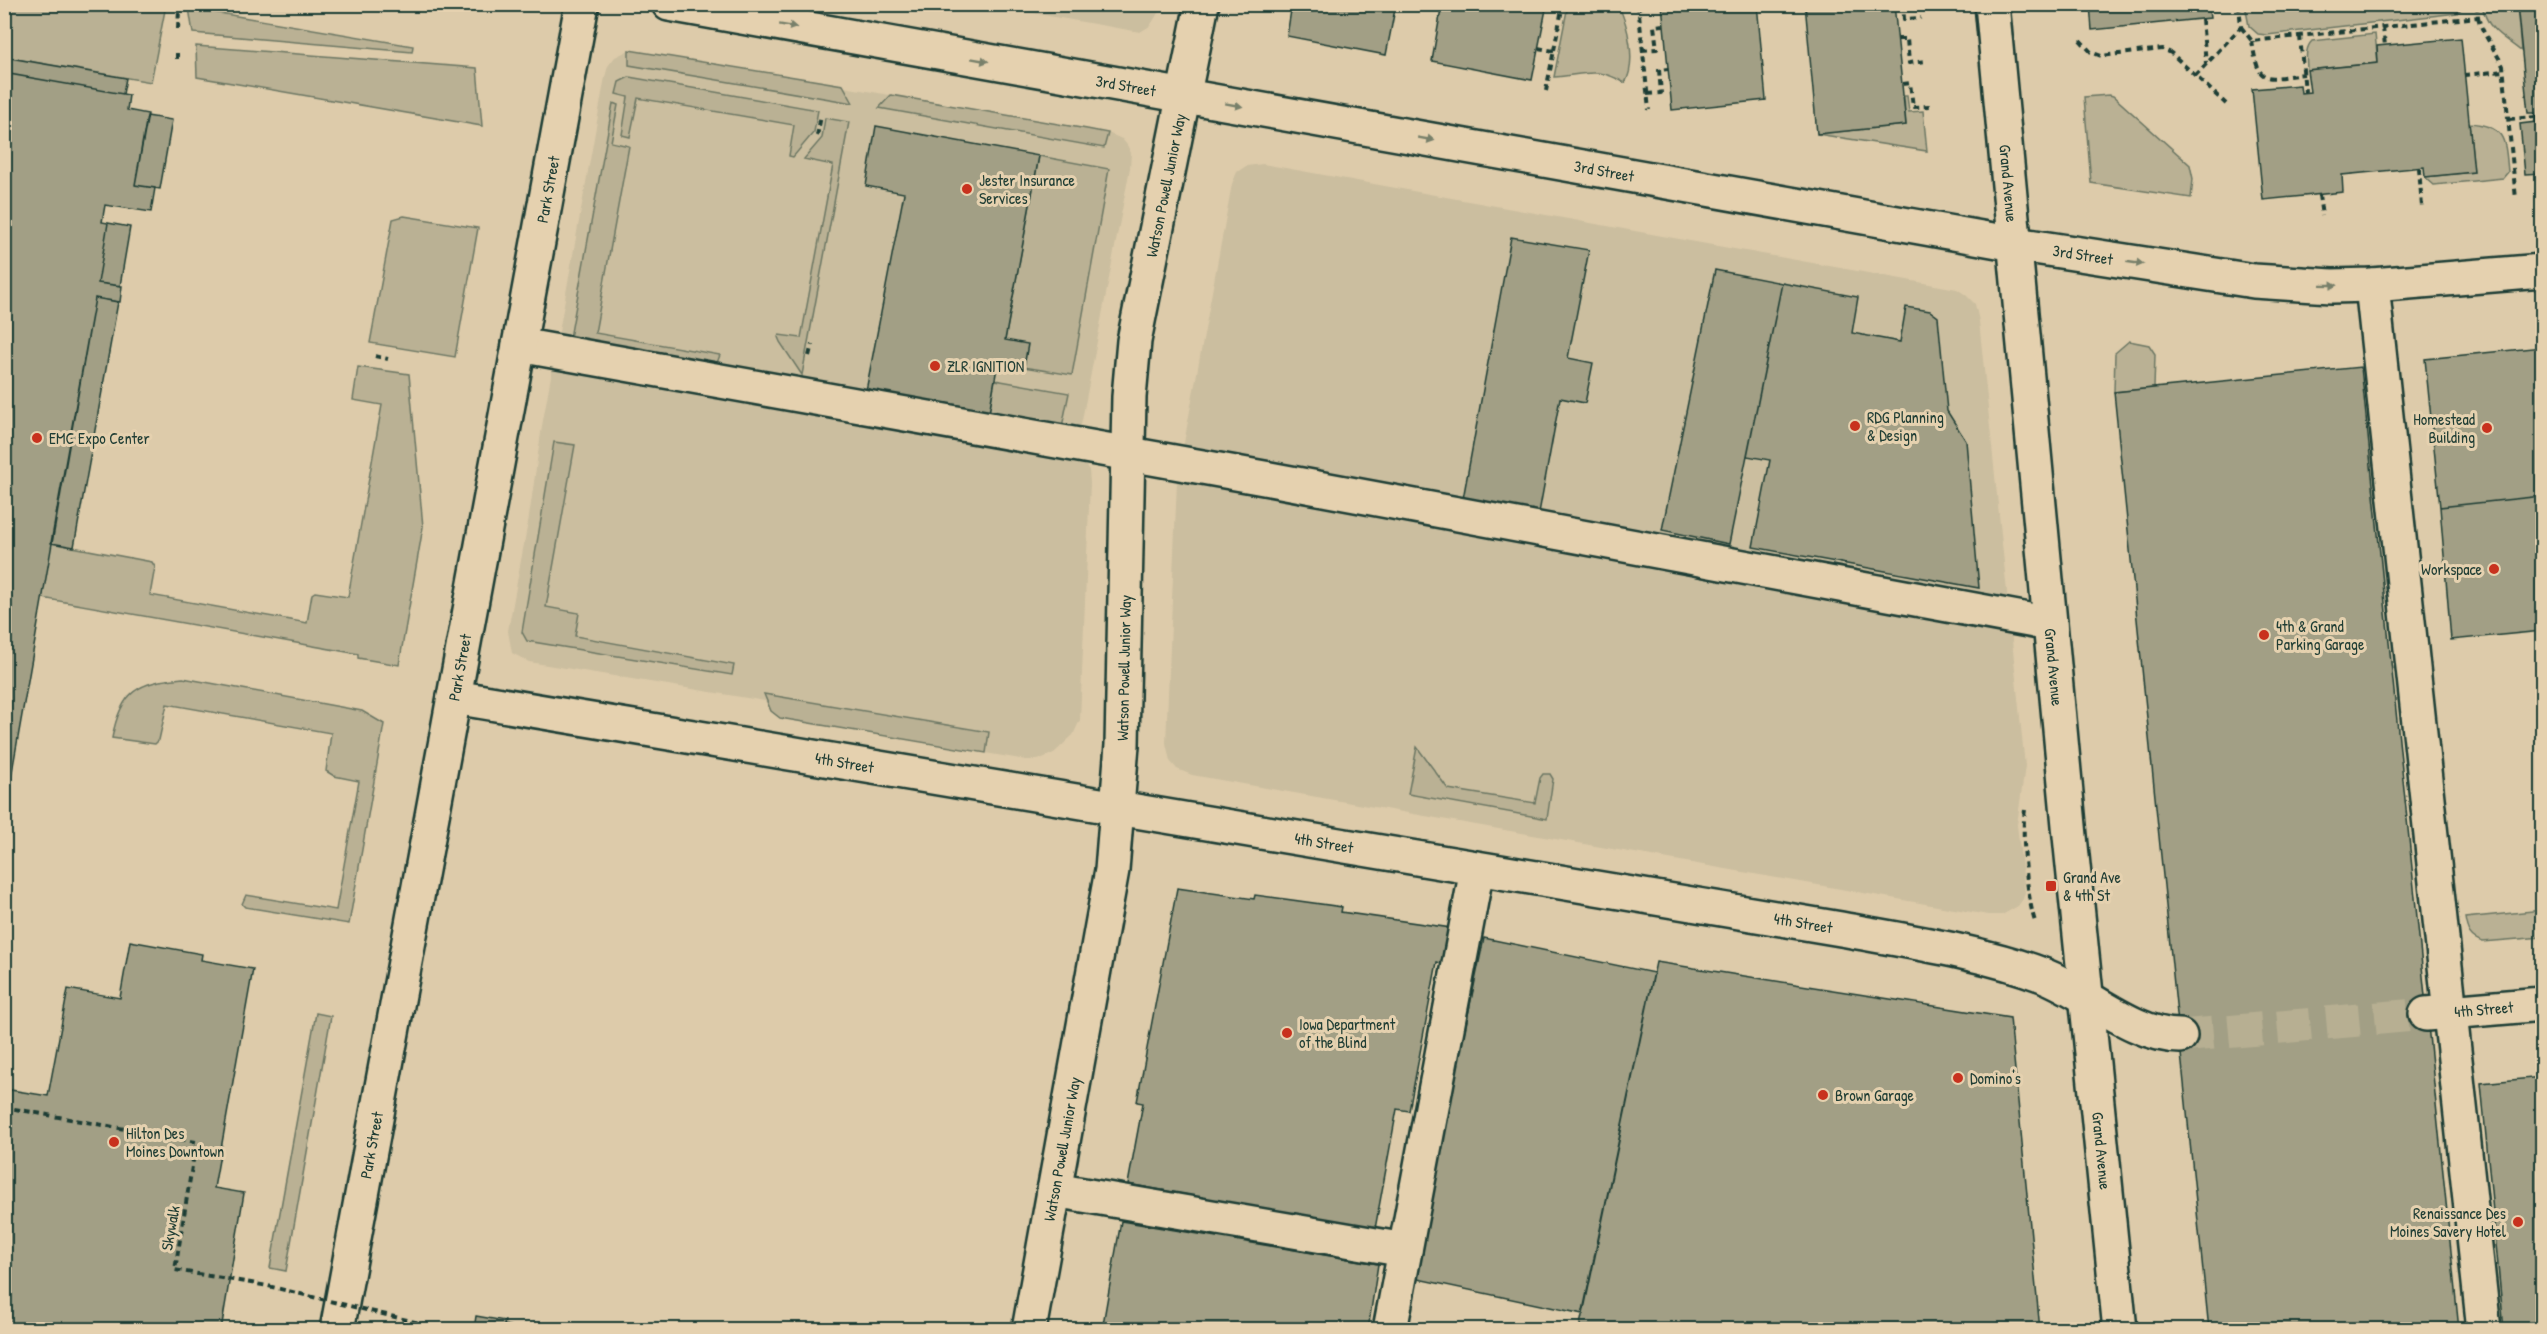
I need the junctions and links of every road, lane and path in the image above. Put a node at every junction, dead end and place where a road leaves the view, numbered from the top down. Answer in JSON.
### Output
{"nodes":[{"id":1,"x":582,"y":4,"type":"edge"},
{"id":2,"x":669,"y":4,"type":"edge"},
{"id":3,"x":1202,"y":4,"type":"edge"},
{"id":4,"x":1653,"y":4,"type":"edge"},
{"id":5,"x":1903,"y":4,"type":"edge"},
{"id":6,"x":1992,"y":4,"type":"edge"},
{"id":7,"x":2239,"y":4,"type":"edge"},
{"id":8,"x":2477,"y":4,"type":"edge"},
{"id":9,"x":1638,"y":6,"type":"edge"},
{"id":10,"x":1546,"y":7,"type":"dead end"},
{"id":11,"x":1562,"y":7,"type":"edge"},
{"id":12,"x":179,"y":10,"type":"dead end"},
{"id":13,"x":2478,"y":17,"type":"junction"},
{"id":14,"x":1921,"y":18,"type":"dead end"},
{"id":15,"x":2202,"y":19,"type":"dead end"},
{"id":16,"x":1664,"y":25,"type":"dead end"},
{"id":17,"x":2241,"y":27,"type":"junction"},
{"id":18,"x":2383,"y":27,"type":"junction"},
{"id":19,"x":178,"y":29,"type":"dead end"},
{"id":20,"x":2300,"y":36,"type":"junction"},
{"id":21,"x":1898,"y":39,"type":"dead end"},
{"id":22,"x":2080,"y":40,"type":"dead end"},
{"id":23,"x":2252,"y":41,"type":"junction"},
{"id":24,"x":2385,"y":46,"type":"dead end"},
{"id":25,"x":1538,"y":48,"type":"dead end"},
{"id":26,"x":177,"y":49,"type":"dead end"},
{"id":27,"x":1642,"y":50,"type":"junction"},
{"id":28,"x":1554,"y":51,"type":"junction"},
{"id":29,"x":177,"y":59,"type":"dead end"},
{"id":30,"x":1925,"y":61,"type":"dead end"},
{"id":31,"x":2206,"y":64,"type":"junction"},
{"id":32,"x":1668,"y":69,"type":"dead end"},
{"id":33,"x":2504,"y":71,"type":"junction"},
{"id":34,"x":2304,"y":74,"type":"junction"},
{"id":35,"x":2464,"y":75,"type":"dead end"},
{"id":36,"x":2196,"y":76,"type":"junction"},
{"id":37,"x":1903,"y":84,"type":"dead end"},
{"id":38,"x":1546,"y":91,"type":"dead end"},
{"id":39,"x":2305,"y":92,"type":"dead end"},
{"id":40,"x":1647,"y":94,"type":"junction"},
{"id":41,"x":1185,"y":96,"type":"junction"},
{"id":42,"x":2226,"y":104,"type":"dead end"},
{"id":43,"x":1930,"y":106,"type":"dead end"},
{"id":44,"x":1649,"y":110,"type":"dead end"},
{"id":45,"x":821,"y":116,"type":"dead end"},
{"id":46,"x":2535,"y":117,"type":"dead end"},
{"id":47,"x":2509,"y":119,"type":"junction"},
{"id":48,"x":818,"y":136,"type":"dead end"},
{"id":49,"x":2419,"y":168,"type":"dead end"},
{"id":50,"x":2319,"y":195,"type":"dead end"},
{"id":51,"x":2516,"y":199,"type":"dead end"},
{"id":52,"x":2422,"y":207,"type":"dead end"},
{"id":53,"x":2322,"y":216,"type":"dead end"},
{"id":54,"x":2015,"y":244,"type":"junction"},
{"id":55,"x":2542,"y":271,"type":"edge"},
{"id":56,"x":2372,"y":285,"type":"junction"},
{"id":57,"x":519,"y":345,"type":"junction"},
{"id":58,"x":375,"y":356,"type":"dead end"},
{"id":59,"x":388,"y":358,"type":"dead end"},
{"id":60,"x":1128,"y":454,"type":"junction"},
{"id":61,"x":2050,"y":624,"type":"junction"},
{"id":62,"x":454,"y":696,"type":"junction"},
{"id":63,"x":1118,"y":808,"type":"junction"},
{"id":64,"x":1477,"y":869,"type":"junction"},
{"id":65,"x":2086,"y":996,"type":"junction"},
{"id":66,"x":2542,"y":1004,"type":"edge"},
{"id":67,"x":2438,"y":1013,"type":"junction"},
{"id":68,"x":2180,"y":1036,"type":"tunnel mouth"},
{"id":69,"x":4,"y":1107,"type":"edge"},
{"id":70,"x":1054,"y":1190,"type":"junction"},
{"id":71,"x":1405,"y":1250,"type":"junction"},
{"id":72,"x":337,"y":1329,"type":"edge"},
{"id":73,"x":448,"y":1329,"type":"edge"},
{"id":74,"x":1029,"y":1329,"type":"edge"},
{"id":75,"x":1390,"y":1329,"type":"edge"},
{"id":76,"x":2120,"y":1329,"type":"edge"},
{"id":77,"x":2484,"y":1329,"type":"edge"}],
"edges":[{"from":1,"to":57,"type":"main road","name":"Park Street"},
{"from":2,"to":41,"type":"main road","name":"3rd Street","one_way":true},
{"from":3,"to":41,"type":"main road","name":"Watson Powell Junior Way"},
{"from":4,"to":9,"type":"path"},
{"from":5,"to":14,"type":"path"},
{"from":6,"to":54,"type":"main road","name":"Grand Avenue"},
{"from":7,"to":17,"type":"path"},
{"from":8,"to":13,"type":"path"},
{"from":9,"to":27,"type":"path"},
{"from":10,"to":11,"type":"path"},
{"from":11,"to":28,"type":"path"},
{"from":12,"to":19,"type":"path"},
{"from":13,"to":18,"type":"path"},
{"from":13,"to":33,"type":"path"},
{"from":15,"to":31,"type":"path"},
{"from":16,"to":27,"type":"path"},
{"from":17,"to":23,"type":"path"},
{"from":17,"to":31,"type":"path"},
{"from":18,"to":20,"type":"path"},
{"from":18,"to":24,"type":"path"},
{"from":20,"to":23,"type":"path"},
{"from":20,"to":34,"type":"path"},
{"from":21,"to":30,"type":"path"},
{"from":22,"to":36,"type":"path"},
{"from":23,"to":34,"type":"path"},
{"from":25,"to":28,"type":"path"},
{"from":26,"to":29,"type":"path"},
{"from":27,"to":40,"type":"path"},
{"from":28,"to":38,"type":"path"},
{"from":31,"to":36,"type":"path"},
{"from":32,"to":40,"type":"path"},
{"from":33,"to":35,"type":"path"},
{"from":33,"to":47,"type":"path"},
{"from":34,"to":39,"type":"path"},
{"from":36,"to":42,"type":"path"},
{"from":37,"to":43,"type":"path"},
{"from":40,"to":44,"type":"path"},
{"from":41,"to":54,"type":"main road","name":"3rd Street","one_way":true},
{"from":41,"to":60,"type":"main road","name":"Watson Powell Junior Way"},
{"from":45,"to":48,"type":"path"},
{"from":46,"to":47,"type":"path"},
{"from":47,"to":51,"type":"path"},
{"from":49,"to":52,"type":"path"},
{"from":50,"to":53,"type":"path"},
{"from":54,"to":56,"type":"main road","name":"3rd Street","one_way":true},
{"from":54,"to":61,"type":"main road","name":"Grand Avenue"},
{"from":55,"to":56,"type":"main road","name":"3rd Street"},
{"from":56,"to":67,"type":"main road"},
{"from":57,"to":60,"type":"main road"},
{"from":57,"to":62,"type":"main road","name":"Park Street"},
{"from":58,"to":59,"type":"path"},
{"from":60,"to":61,"type":"main road"},
{"from":60,"to":63,"type":"main road","name":"Watson Powell Junior Way"},
{"from":61,"to":65,"type":"main road","name":"Grand Avenue"},
{"from":62,"to":63,"type":"main road","name":"4th Street"},
{"from":62,"to":72,"type":"main road","name":"Park Street"},
{"from":63,"to":64,"type":"main road","name":"4th Street"},
{"from":63,"to":70,"type":"main road","name":"Watson Powell Junior Way"},
{"from":64,"to":65,"type":"main road","name":"4th Street"},
{"from":64,"to":71,"type":"main road"},
{"from":65,"to":68,"type":"main road","name":"4th Street"},
{"from":65,"to":76,"type":"main road","name":"Grand Avenue"},
{"from":66,"to":67,"type":"main road","name":"4th Street"},
{"from":67,"to":77,"type":"main road"},
{"from":69,"to":73,"type":"path","name":"Skywalk","bridge":true},
{"from":70,"to":71,"type":"main road"},
{"from":70,"to":74,"type":"main road","name":"Watson Powell Junior Way"},
{"from":71,"to":75,"type":"main road"}]}
